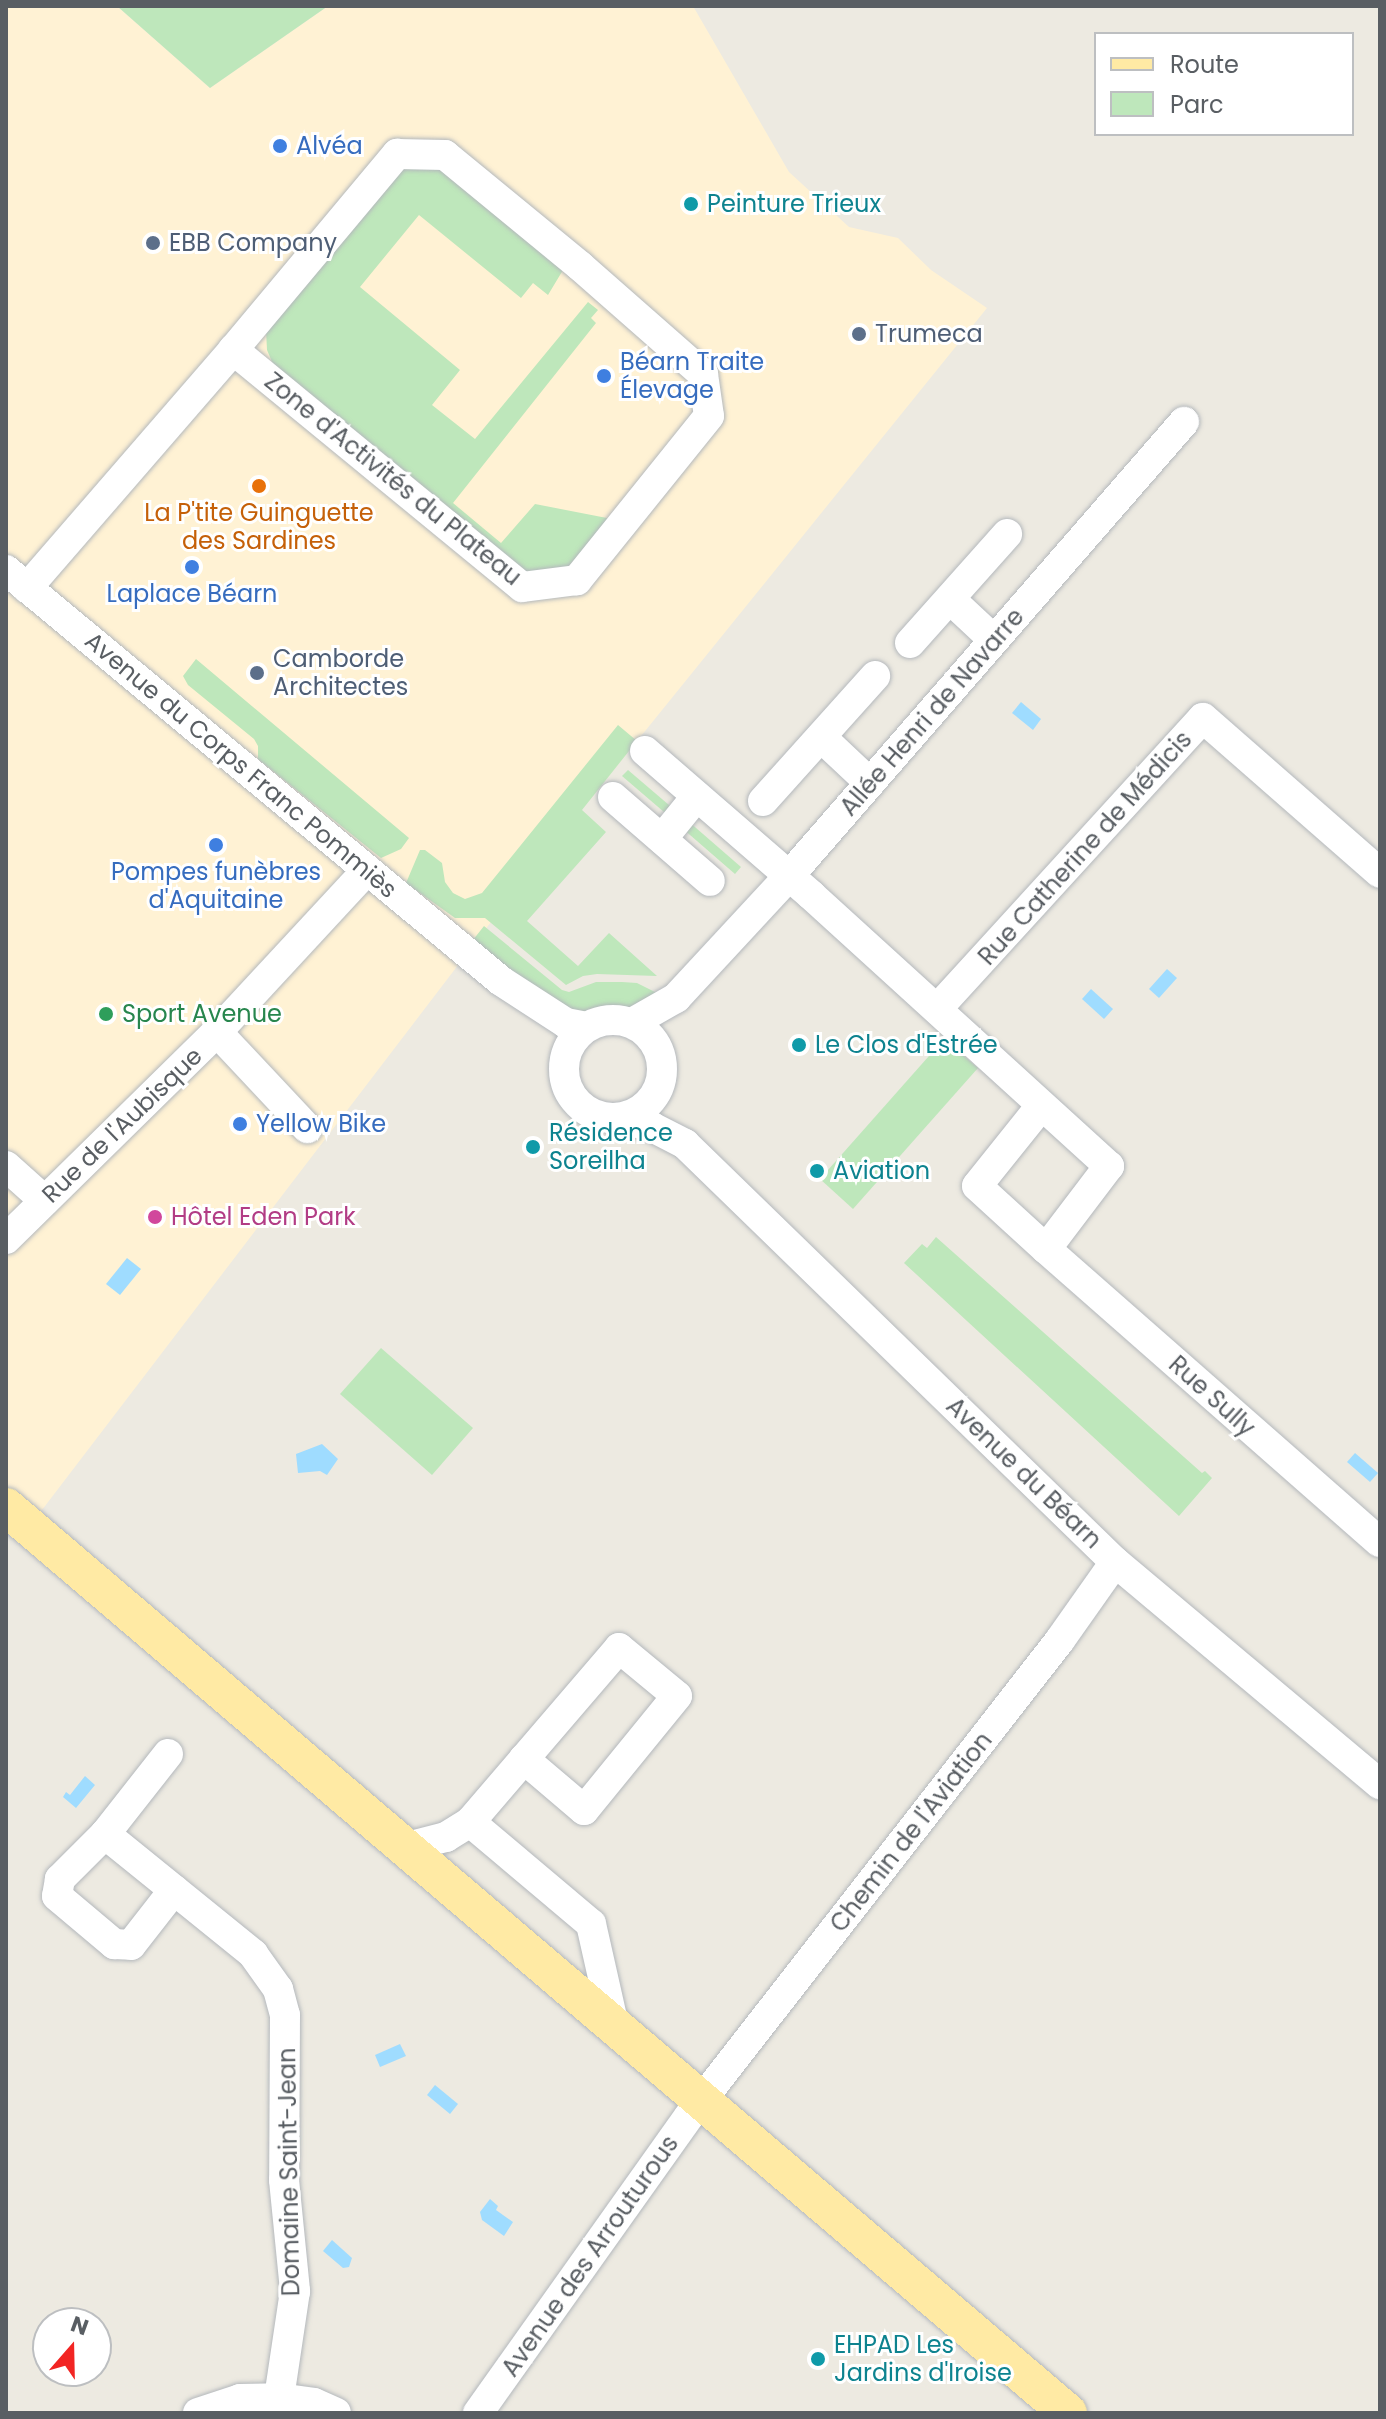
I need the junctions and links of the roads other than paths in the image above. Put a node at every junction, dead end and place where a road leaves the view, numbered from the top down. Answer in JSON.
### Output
{"nodes":[{"id":1,"x":233,"y":350,"type":"junction"},
{"id":2,"x":1184,"y":422,"type":"dead end"},
{"id":3,"x":1007,"y":534,"type":"dead end"},
{"id":4,"x":16,"y":579,"type":"edge"},
{"id":5,"x":950,"y":599,"type":"junction"},
{"id":6,"x":994,"y":640,"type":"junction"},
{"id":7,"x":910,"y":643,"type":"dead end"},
{"id":8,"x":875,"y":676,"type":"dead end"},
{"id":9,"x":821,"y":737,"type":"junction"},
{"id":10,"x":645,"y":751,"type":"dead end"},
{"id":11,"x":870,"y":783,"type":"junction"},
{"id":12,"x":697,"y":796,"type":"junction"},
{"id":13,"x":613,"y":797,"type":"dead end"},
{"id":14,"x":763,"y":801,"type":"dead end"},
{"id":15,"x":662,"y":839,"type":"junction"},
{"id":16,"x":367,"y":870,"type":"junction"},
{"id":17,"x":1380,"y":873,"type":"edge"},
{"id":18,"x":789,"y":876,"type":"junction"},
{"id":19,"x":710,"y":881,"type":"dead end"},
{"id":20,"x":520,"y":995,"type":"junction"},
{"id":21,"x":676,"y":998,"type":"junction"},
{"id":22,"x":937,"y":1009,"type":"junction"},
{"id":23,"x":632,"y":1023,"type":"junction"},
{"id":24,"x":586,"y":1027,"type":"junction"},
{"id":25,"x":217,"y":1032,"type":"junction"},
{"id":26,"x":656,"y":1044,"type":"junction"},
{"id":27,"x":564,"y":1069,"type":"junction"},
{"id":28,"x":660,"y":1083,"type":"junction"},
{"id":29,"x":1041,"y":1106,"type":"junction"},
{"id":30,"x":619,"y":1118,"type":"junction"},
{"id":31,"x":307,"y":1128,"type":"dead end"},
{"id":32,"x":685,"y":1144,"type":"junction"},
{"id":33,"x":6,"y":1166,"type":"edge"},
{"id":34,"x":45,"y":1201,"type":"junction"},
{"id":35,"x":6,"y":1239,"type":"edge"},
{"id":36,"x":1046,"y":1249,"type":"junction"},
{"id":37,"x":6,"y":1507,"type":"edge"},
{"id":38,"x":1380,"y":1542,"type":"edge"},
{"id":39,"x":1115,"y":1562,"type":"junction"},
{"id":40,"x":168,"y":1754,"type":"dead end"},
{"id":41,"x":524,"y":1759,"type":"junction"},
{"id":42,"x":1380,"y":1784,"type":"edge"},
{"id":43,"x":470,"y":1822,"type":"junction"},
{"id":44,"x":105,"y":1834,"type":"junction"},
{"id":45,"x":407,"y":1847,"type":"junction"},
{"id":46,"x":174,"y":1890,"type":"junction"},
{"id":47,"x":613,"y":2022,"type":"junction"},
{"id":48,"x":703,"y":2098,"type":"junction"},
{"id":49,"x":279,"y":2398,"type":"junction"},
{"id":50,"x":198,"y":2413,"type":"edge"},
{"id":51,"x":336,"y":2413,"type":"edge"},
{"id":52,"x":478,"y":2413,"type":"edge"},
{"id":53,"x":1068,"y":2413,"type":"edge"}],
"edges":[{"from":1,"to":1,"type":"street","name":"Zone d'Activités du Plateau"},
{"from":1,"to":4,"type":"street","name":"Zone d'Activités du Plateau"},
{"from":2,"to":6,"type":"street","name":"Allée Henri de Navarre"},
{"from":3,"to":5,"type":"street"},
{"from":4,"to":16,"type":"street","name":"Avenue du Corps Franc Pommiès"},
{"from":5,"to":6,"type":"street"},
{"from":5,"to":7,"type":"street"},
{"from":6,"to":11,"type":"street","name":"Allée Henri de Navarre"},
{"from":8,"to":9,"type":"street"},
{"from":9,"to":11,"type":"street"},
{"from":9,"to":14,"type":"street"},
{"from":10,"to":12,"type":"street"},
{"from":11,"to":18,"type":"street","name":"Allée Henri de Navarre"},
{"from":12,"to":15,"type":"street"},
{"from":12,"to":18,"type":"street"},
{"from":13,"to":15,"type":"street"},
{"from":15,"to":19,"type":"street"},
{"from":16,"to":20,"type":"street","name":"Avenue du Corps Franc Pommiès"},
{"from":16,"to":25,"type":"street","name":"Rue de l'Aubisque"},
{"from":17,"to":22,"type":"street","name":"Rue Catherine de Médicis"},
{"from":18,"to":21,"type":"street","name":"Allée Henri de Navarre"},
{"from":18,"to":22,"type":"street"},
{"from":20,"to":24,"type":"street"},
{"from":20,"to":27,"type":"street"},
{"from":21,"to":23,"type":"street","name":"Allée Henri de Navarre"},
{"from":21,"to":26,"type":"street","name":"Allée Henri de Navarre"},
{"from":22,"to":29,"type":"street"},
{"from":23,"to":24,"type":"street"},
{"from":23,"to":26,"type":"street"},
{"from":24,"to":27,"type":"street"},
{"from":25,"to":31,"type":"street"},
{"from":25,"to":34,"type":"street","name":"Rue de l'Aubisque"},
{"from":26,"to":28,"type":"street"},
{"from":27,"to":30,"type":"street"},
{"from":28,"to":30,"type":"street"},
{"from":28,"to":32,"type":"street","name":"Avenue du Béarn"},
{"from":29,"to":36,"type":"street"},
{"from":29,"to":36,"type":"street","name":"Rue Sully"},
{"from":30,"to":32,"type":"street","name":"Avenue du Béarn"},
{"from":32,"to":39,"type":"street","name":"Avenue du Béarn"},
{"from":33,"to":34,"type":"street"},
{"from":34,"to":35,"type":"street","name":"Rue de l'Aubisque"},
{"from":36,"to":38,"type":"street","name":"Rue Sully"},
{"from":37,"to":45,"type":"main road"},
{"from":39,"to":42,"type":"street","name":"Avenue du Béarn"},
{"from":39,"to":48,"type":"street","name":"Chemin de l'Aviation"},
{"from":40,"to":44,"type":"street"},
{"from":41,"to":41,"type":"street"},
{"from":41,"to":43,"type":"street"},
{"from":43,"to":45,"type":"street"},
{"from":43,"to":47,"type":"street"},
{"from":44,"to":46,"type":"street","name":"Domaine Saint-Jean"},
{"from":44,"to":46,"type":"street"},
{"from":45,"to":47,"type":"main road"},
{"from":46,"to":49,"type":"street","name":"Domaine Saint-Jean"},
{"from":47,"to":48,"type":"main road"},
{"from":48,"to":52,"type":"street","name":"Avenue des Arrouturous"},
{"from":48,"to":53,"type":"main road"},
{"from":49,"to":50,"type":"street"},
{"from":49,"to":51,"type":"street"}]}
